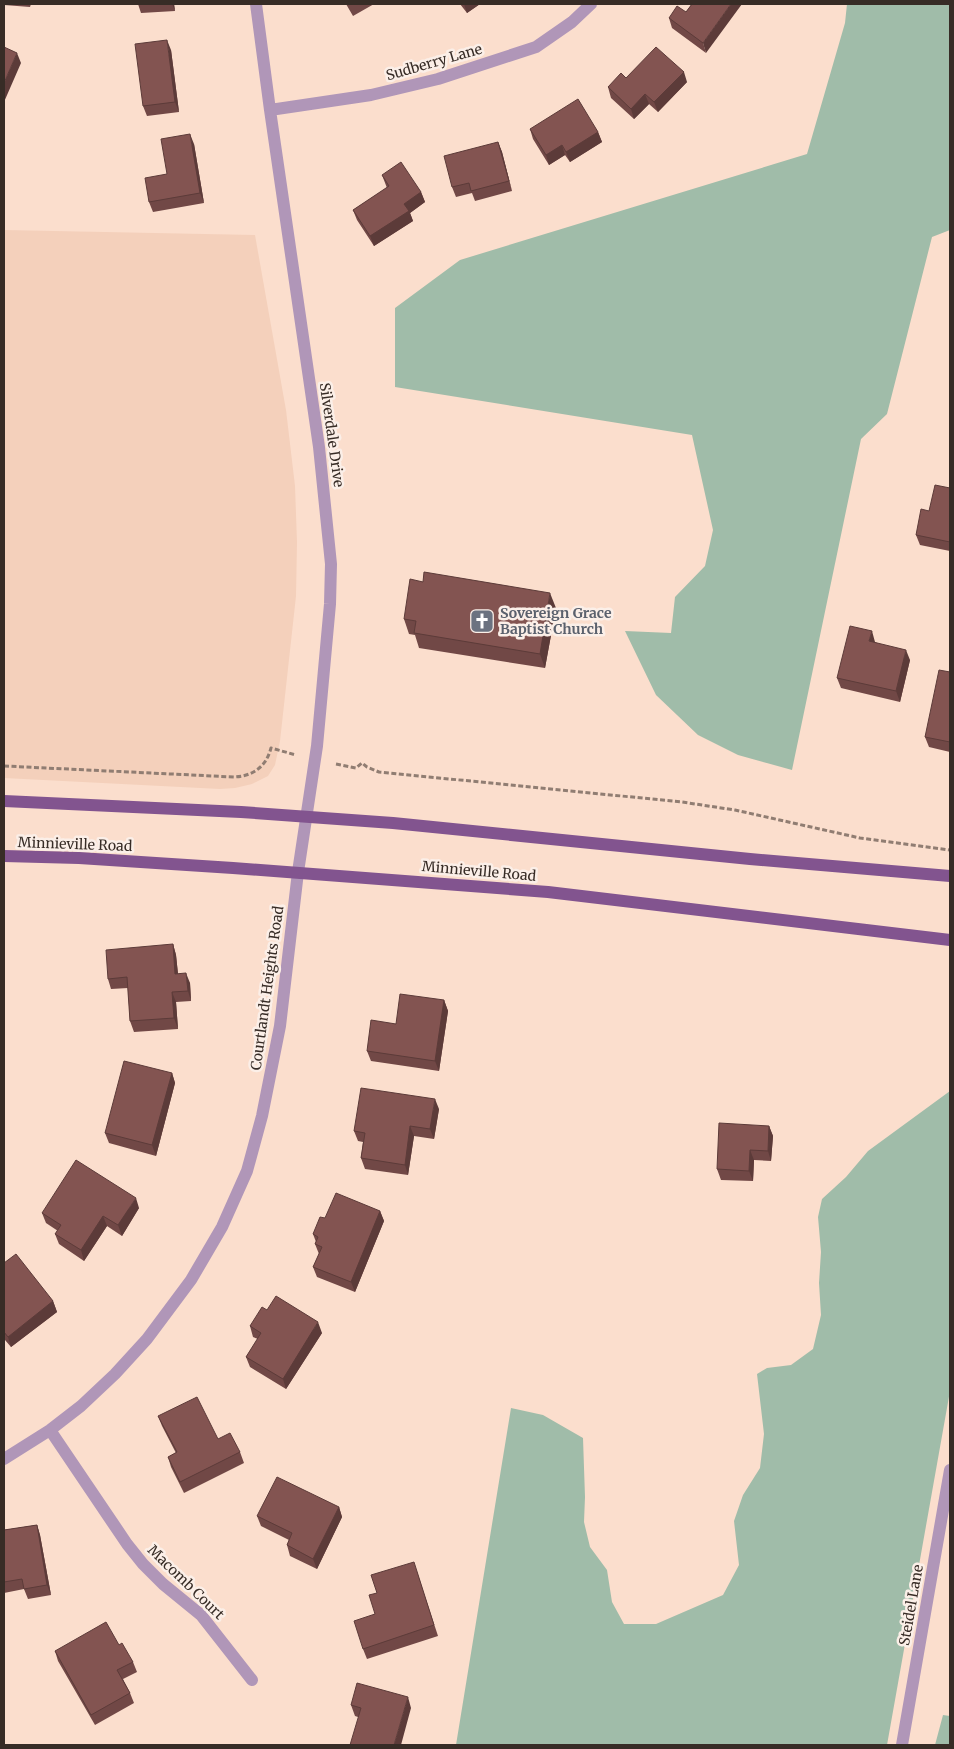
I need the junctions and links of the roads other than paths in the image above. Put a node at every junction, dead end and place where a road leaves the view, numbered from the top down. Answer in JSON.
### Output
{"nodes":[{"id":1,"x":256,"y":4,"type":"edge"},
{"id":2,"x":590,"y":4,"type":"edge"},
{"id":3,"x":270,"y":110,"type":"junction"},
{"id":4,"x":4,"y":801,"type":"edge"},
{"id":5,"x":307,"y":818,"type":"junction"},
{"id":6,"x":4,"y":856,"type":"edge"},
{"id":7,"x":298,"y":872,"type":"junction"},
{"id":8,"x":950,"y":876,"type":"edge"},
{"id":9,"x":950,"y":940,"type":"edge"},
{"id":10,"x":50,"y":1430,"type":"junction"},
{"id":11,"x":4,"y":1459,"type":"edge"},
{"id":12,"x":950,"y":1470,"type":"edge"},
{"id":13,"x":252,"y":1680,"type":"dead end"},
{"id":14,"x":902,"y":1745,"type":"edge"}],
"edges":[{"from":1,"to":3,"type":"street","name":"Silverdale Drive"},
{"from":2,"to":3,"type":"street","name":"Sudberry Lane"},
{"from":3,"to":5,"type":"street","name":"Silverdale Drive"},
{"from":4,"to":5,"type":"main road"},
{"from":5,"to":7,"type":"street","name":"Silverdale Drive"},
{"from":5,"to":8,"type":"main road"},
{"from":6,"to":7,"type":"main road","name":"Minnieville Road"},
{"from":7,"to":9,"type":"main road","name":"Minnieville Road"},
{"from":7,"to":10,"type":"street","name":"Courtlandt Heights Road"},
{"from":10,"to":11,"type":"street","name":"Courtlandt Heights Road"},
{"from":10,"to":13,"type":"street","name":"Macomb Court"},
{"from":12,"to":14,"type":"street","name":"Steidel Lane"}]}
